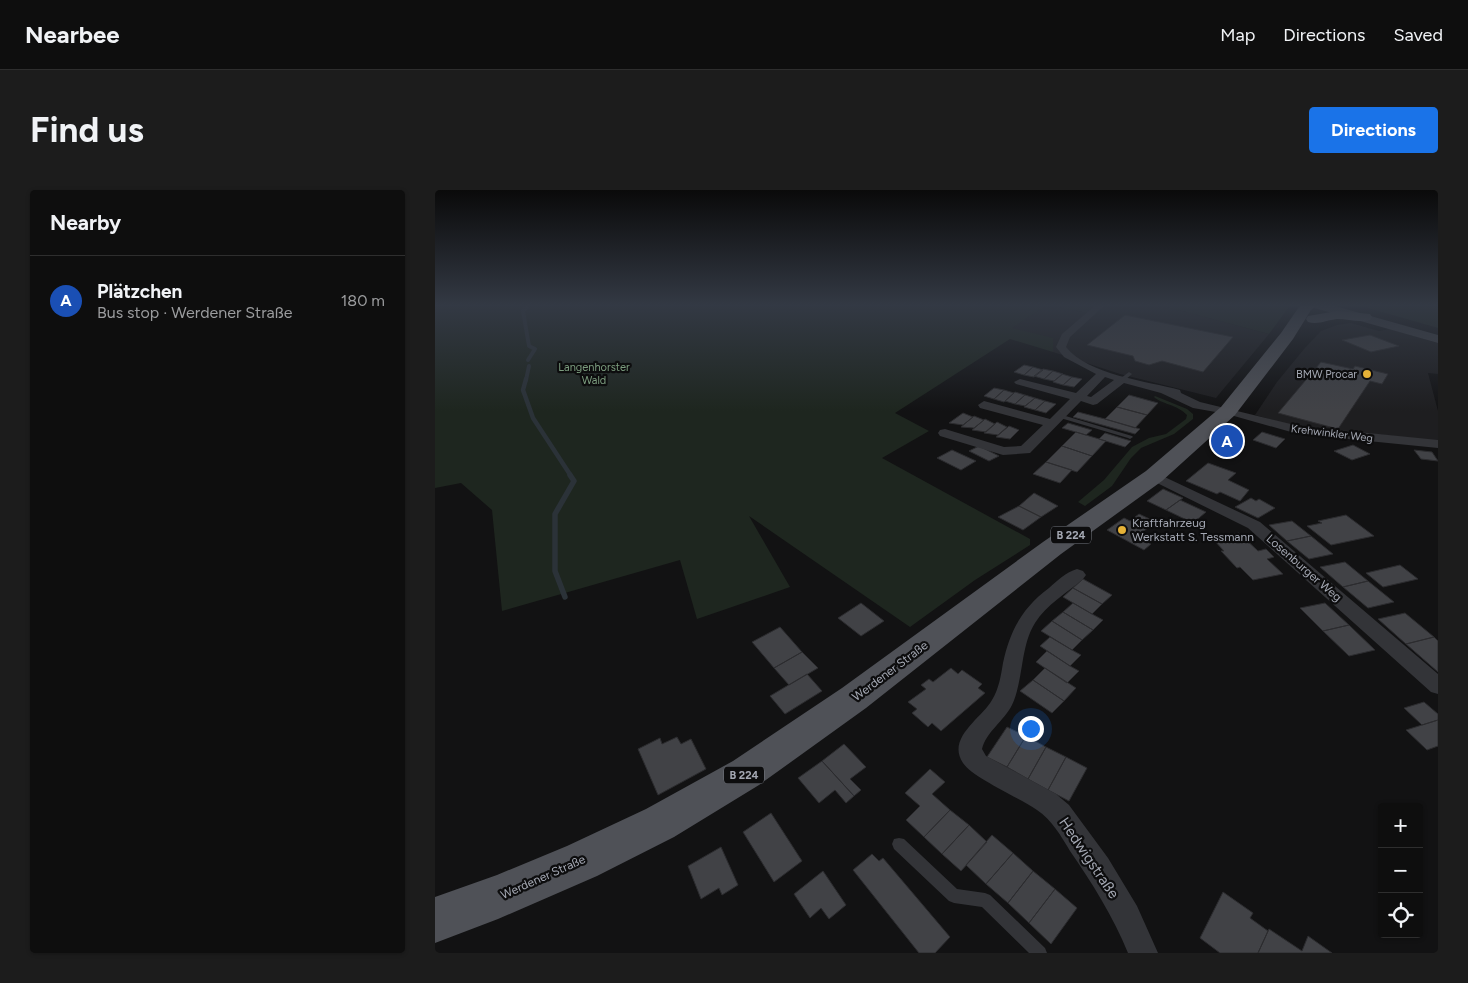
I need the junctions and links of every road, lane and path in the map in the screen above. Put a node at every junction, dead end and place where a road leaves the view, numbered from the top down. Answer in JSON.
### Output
{"nodes":[{"id":1,"x":1064,"y":340,"type":"edge"},
{"id":2,"x":1284,"y":340,"type":"edge"},
{"id":3,"x":1103,"y":373,"type":"junction"},
{"id":4,"x":1126,"y":376,"type":"junction"},
{"id":5,"x":1020,"y":382,"type":"dead end"},
{"id":6,"x":1078,"y":396,"type":"junction"},
{"id":7,"x":984,"y":405,"type":"dead end"},
{"id":8,"x":1228,"y":411,"type":"junction"},
{"id":9,"x":1055,"y":419,"type":"junction"},
{"id":10,"x":945,"y":433,"type":"dead end"},
{"id":11,"x":1130,"y":437,"type":"dead end"},
{"id":12,"x":1438,"y":444,"type":"edge"},
{"id":13,"x":1154,"y":476,"type":"junction"},
{"id":14,"x":1077,"y":575,"type":"dead end"},
{"id":15,"x":1438,"y":686,"type":"edge"},
{"id":16,"x":899,"y":844,"type":"dead end"},
{"id":17,"x":435,"y":920,"type":"edge"},
{"id":18,"x":1040,"y":953,"type":"edge"},
{"id":19,"x":1143,"y":953,"type":"edge"}],
"edges":[{"from":1,"to":3,"type":"street","name":"Krehwinkler Weg"},
{"from":2,"to":8,"type":"main road","name":"Werdener Straße","number":"B 224"},
{"from":3,"to":4,"type":"street","name":"Krehwinkler Weg"},
{"from":3,"to":6,"type":"street"},
{"from":4,"to":6,"type":"street"},
{"from":4,"to":8,"type":"street","name":"Krehwinkler Weg"},
{"from":5,"to":6,"type":"street"},
{"from":6,"to":9,"type":"street"},
{"from":7,"to":9,"type":"street"},
{"from":8,"to":12,"type":"street","name":"Krehwinkler Weg"},
{"from":8,"to":13,"type":"main road","name":"Werdener Straße","number":"B 224"},
{"from":9,"to":10,"type":"street"},
{"from":9,"to":11,"type":"lane"},
{"from":13,"to":15,"type":"street","name":"Losenburger Weg"},
{"from":13,"to":17,"type":"main road","name":"Werdener Straße","number":"B 224"},
{"from":14,"to":19,"type":"street","name":"Hedwigstraße"},
{"from":16,"to":18,"type":"lane"}]}
